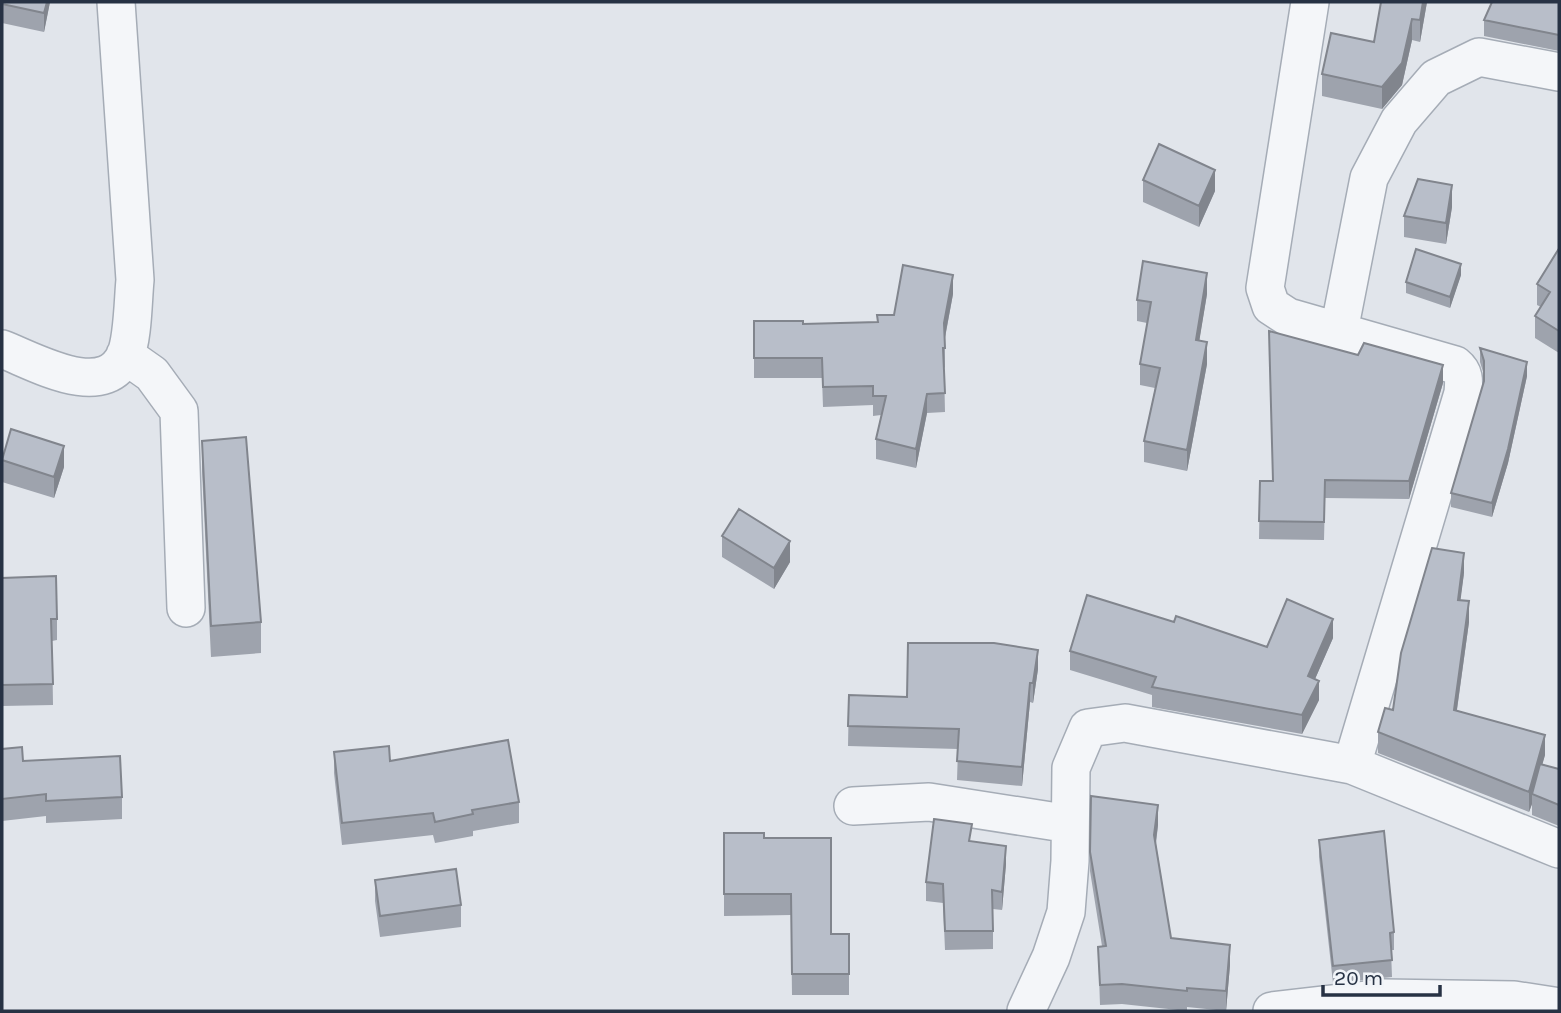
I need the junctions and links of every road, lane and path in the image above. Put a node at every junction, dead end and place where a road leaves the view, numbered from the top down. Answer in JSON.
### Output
{"nodes":[{"id":1,"x":116,"y":2,"type":"edge"},
{"id":2,"x":1310,"y":2,"type":"edge"},
{"id":3,"x":1559,"y":72,"type":"edge"},
{"id":4,"x":1339,"y":331,"type":"junction"},
{"id":5,"x":2,"y":349,"type":"edge"},
{"id":6,"x":125,"y":355,"type":"junction"},
{"id":7,"x":186,"y":608,"type":"dead end"},
{"id":8,"x":1352,"y":765,"type":"junction"},
{"id":9,"x":853,"y":806,"type":"dead end"},
{"id":10,"x":1070,"y":824,"type":"junction"},
{"id":11,"x":1559,"y":849,"type":"edge"},
{"id":12,"x":1559,"y":1007,"type":"edge"},
{"id":13,"x":1027,"y":1011,"type":"edge"},
{"id":14,"x":1272,"y":1011,"type":"edge"}],
"edges":[{"from":1,"to":6,"type":"street"},
{"from":2,"to":4,"type":"street"},
{"from":3,"to":4,"type":"street"},
{"from":4,"to":8,"type":"street"},
{"from":5,"to":6,"type":"street"},
{"from":6,"to":7,"type":"street"},
{"from":8,"to":10,"type":"street"},
{"from":8,"to":11,"type":"street"},
{"from":9,"to":10,"type":"street"},
{"from":10,"to":13,"type":"street"},
{"from":12,"to":14,"type":"street"}]}
